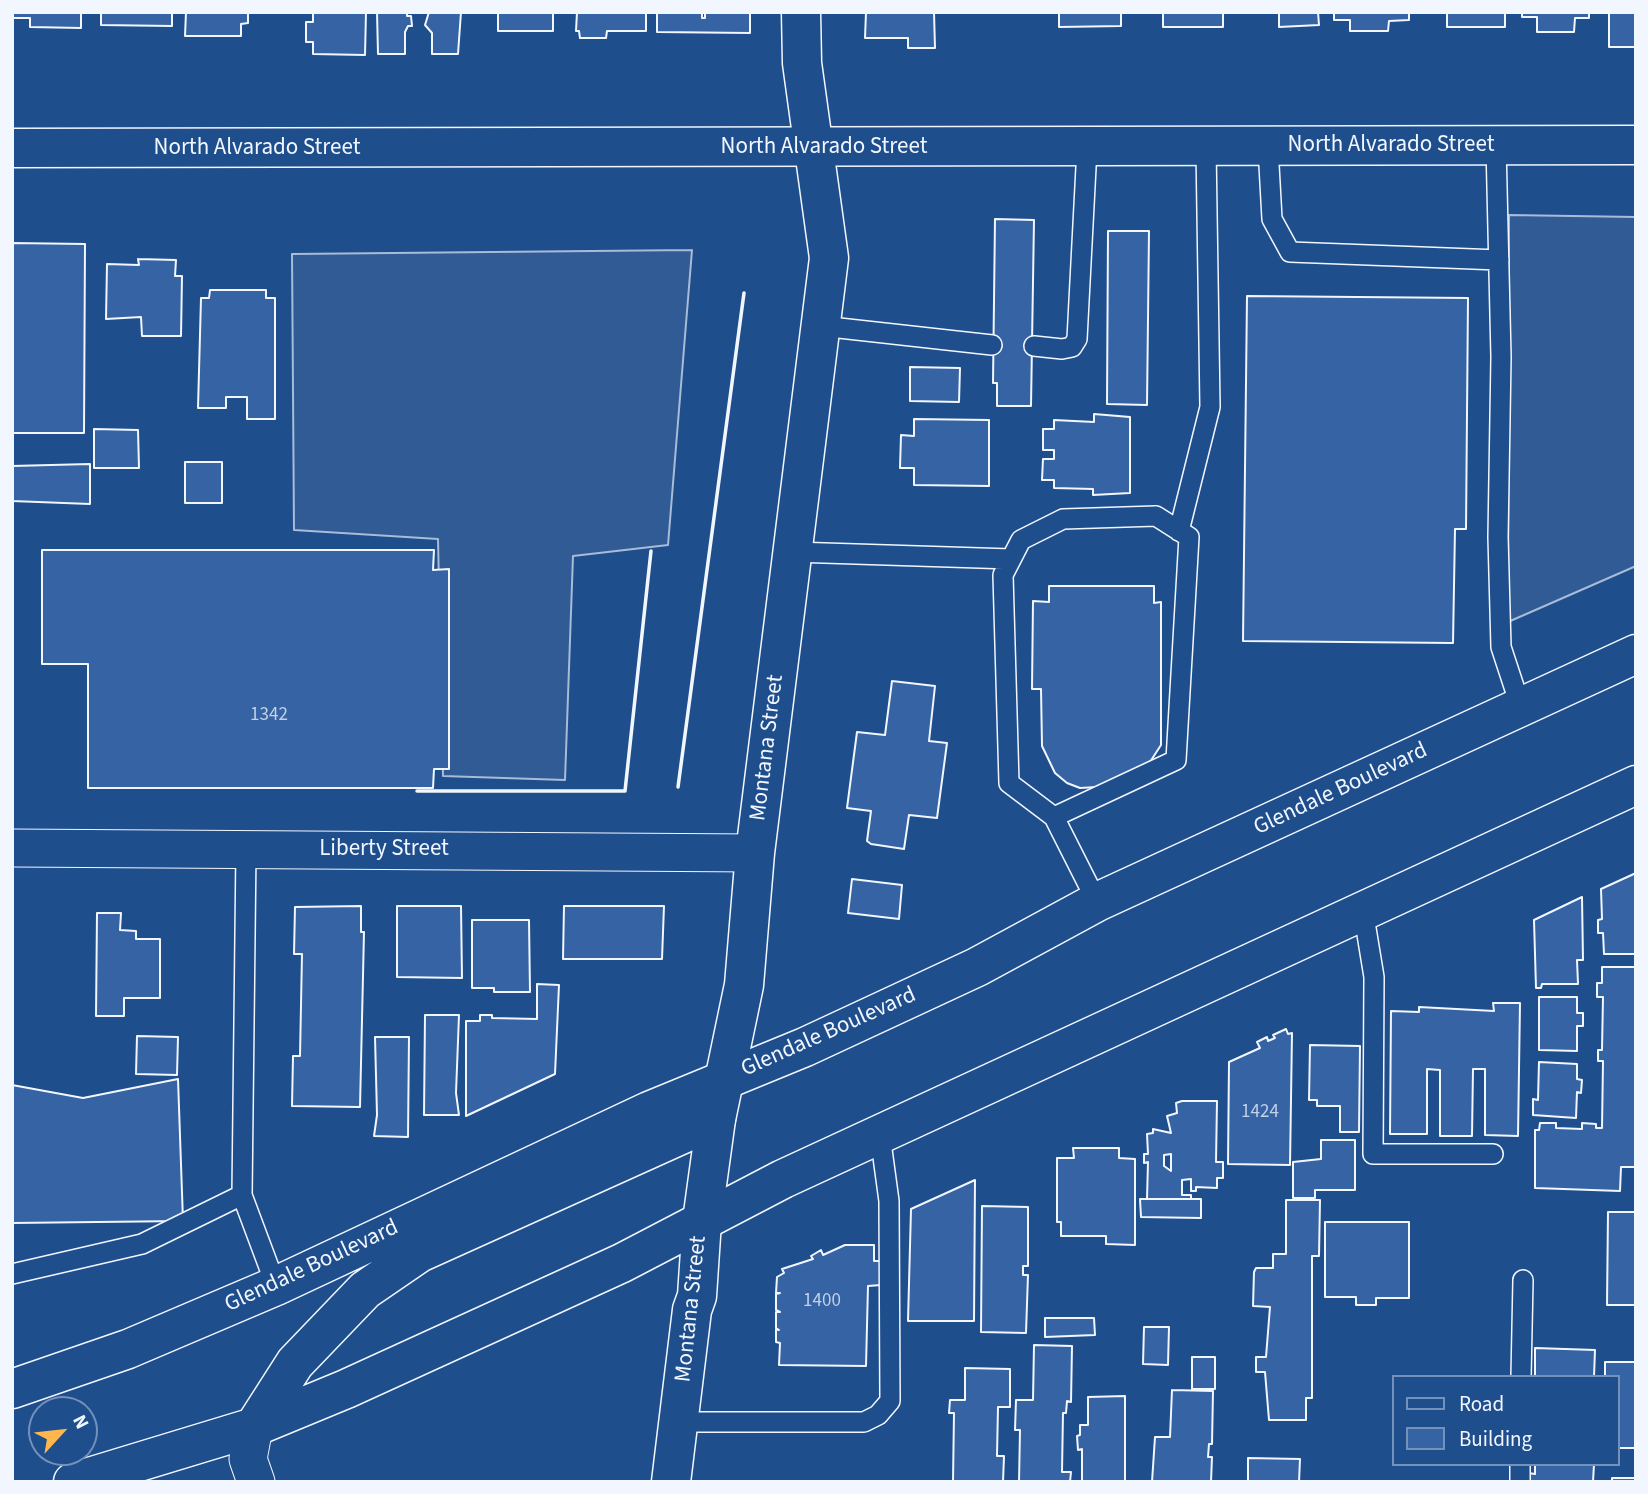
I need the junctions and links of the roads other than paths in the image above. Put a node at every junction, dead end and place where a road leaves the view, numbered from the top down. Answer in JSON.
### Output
{"nodes":[{"id":1,"x":801,"y":12,"type":"edge"},
{"id":2,"x":1496,"y":145,"type":"junction"},
{"id":3,"x":1636,"y":145,"type":"edge"},
{"id":4,"x":1268,"y":147,"type":"junction"},
{"id":5,"x":12,"y":148,"type":"edge"},
{"id":6,"x":816,"y":148,"type":"junction"},
{"id":7,"x":1087,"y":148,"type":"junction"},
{"id":8,"x":1206,"y":148,"type":"junction"},
{"id":9,"x":1499,"y":260,"type":"junction"},
{"id":10,"x":821,"y":326,"type":"junction"},
{"id":11,"x":992,"y":345,"type":"dead end"},
{"id":12,"x":1034,"y":346,"type":"dead end"},
{"id":13,"x":1179,"y":530,"type":"junction"},
{"id":14,"x":793,"y":552,"type":"junction"},
{"id":15,"x":1011,"y":559,"type":"junction"},
{"id":16,"x":1636,"y":654,"type":"edge"},
{"id":17,"x":1521,"y":708,"type":"junction"},
{"id":18,"x":1634,"y":783,"type":"edge"},
{"id":19,"x":1054,"y":817,"type":"junction"},
{"id":20,"x":12,"y":848,"type":"edge"},
{"id":21,"x":246,"y":849,"type":"junction"},
{"id":22,"x":755,"y":853,"type":"junction"},
{"id":23,"x":1097,"y":902,"type":"junction"},
{"id":24,"x":1363,"y":910,"type":"junction"},
{"id":25,"x":723,"y":1080,"type":"junction"},
{"id":26,"x":716,"y":1119,"type":"junction"},
{"id":27,"x":880,"y":1135,"type":"junction"},
{"id":28,"x":1493,"y":1154,"type":"dead end"},
{"id":29,"x":242,"y":1195,"type":"junction"},
{"id":30,"x":702,"y":1221,"type":"junction"},
{"id":31,"x":12,"y":1274,"type":"edge"},
{"id":32,"x":1523,"y":1280,"type":"dead end"},
{"id":33,"x":276,"y":1286,"type":"junction"},
{"id":34,"x":1521,"y":1375,"type":"edge"},
{"id":35,"x":12,"y":1389,"type":"edge"},
{"id":36,"x":680,"y":1422,"type":"junction"},
{"id":37,"x":254,"y":1427,"type":"junction"},
{"id":38,"x":73,"y":1482,"type":"edge"},
{"id":39,"x":256,"y":1482,"type":"edge"},
{"id":40,"x":671,"y":1482,"type":"edge"}],
"edges":[{"from":1,"to":6,"type":"main road","name":"Montana Street"},
{"from":2,"to":3,"type":"main road","name":"North Alvarado Street"},
{"from":2,"to":4,"type":"main road","name":"North Alvarado Street"},
{"from":2,"to":9,"type":"lane"},
{"from":4,"to":8,"type":"main road","name":"North Alvarado Street"},
{"from":4,"to":9,"type":"lane"},
{"from":5,"to":6,"type":"main road","name":"North Alvarado Street"},
{"from":6,"to":7,"type":"main road","name":"North Alvarado Street"},
{"from":6,"to":10,"type":"main road","name":"Montana Street"},
{"from":7,"to":8,"type":"main road","name":"North Alvarado Street"},
{"from":7,"to":12,"type":"lane"},
{"from":8,"to":13,"type":"lane"},
{"from":9,"to":17,"type":"lane"},
{"from":10,"to":11,"type":"lane"},
{"from":10,"to":14,"type":"main road","name":"Montana Street"},
{"from":13,"to":15,"type":"lane"},
{"from":13,"to":19,"type":"lane"},
{"from":14,"to":15,"type":"lane"},
{"from":14,"to":22,"type":"main road","name":"Montana Street"},
{"from":15,"to":19,"type":"lane"},
{"from":16,"to":17,"type":"main road","name":"Glendale Boulevard"},
{"from":17,"to":23,"type":"main road","name":"Glendale Boulevard"},
{"from":18,"to":24,"type":"main road"},
{"from":19,"to":23,"type":"lane"},
{"from":20,"to":21,"type":"street","name":"Liberty Street"},
{"from":21,"to":22,"type":"street","name":"Liberty Street"},
{"from":21,"to":29,"type":"lane"},
{"from":22,"to":25,"type":"main road","name":"Montana Street"},
{"from":23,"to":25,"type":"main road","name":"Glendale Boulevard"},
{"from":24,"to":27,"type":"main road"},
{"from":24,"to":28,"type":"lane"},
{"from":25,"to":26,"type":"main road","name":"Montana Street"},
{"from":25,"to":33,"type":"main road","name":"Glendale Boulevard"},
{"from":26,"to":30,"type":"main road","name":"Montana Street"},
{"from":26,"to":37,"type":"main road"},
{"from":27,"to":30,"type":"main road"},
{"from":27,"to":36,"type":"lane"},
{"from":29,"to":31,"type":"lane"},
{"from":29,"to":33,"type":"lane"},
{"from":30,"to":36,"type":"main road","name":"Montana Street"},
{"from":30,"to":37,"type":"main road"},
{"from":32,"to":34,"type":"lane"},
{"from":33,"to":35,"type":"main road","name":"Glendale Boulevard"},
{"from":36,"to":40,"type":"main road","name":"Montana Street"},
{"from":37,"to":38,"type":"main road"},
{"from":37,"to":39,"type":"street"}]}
